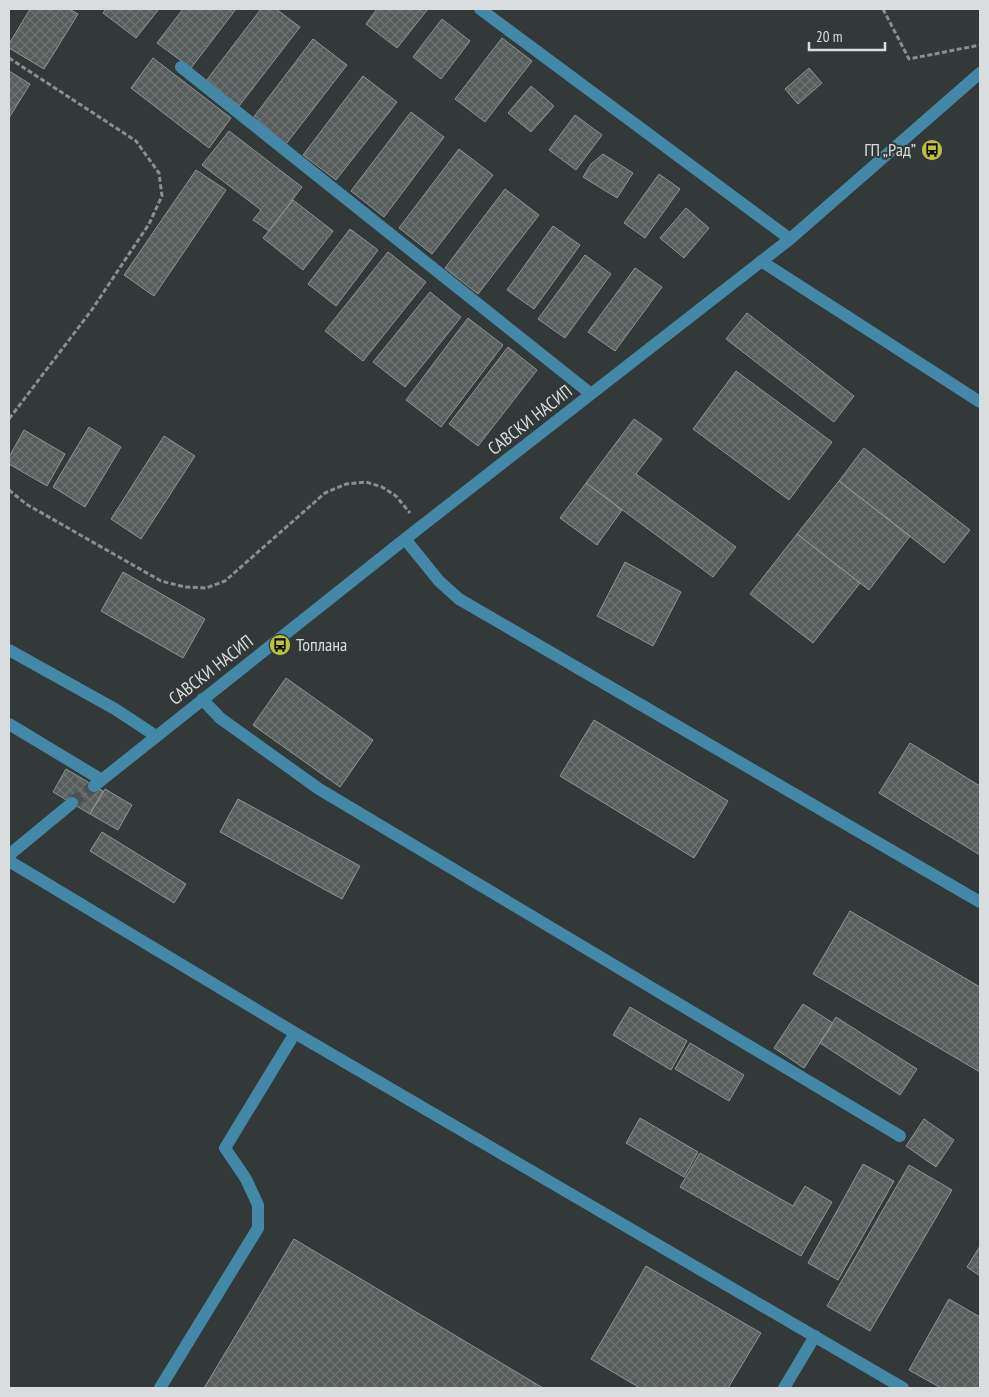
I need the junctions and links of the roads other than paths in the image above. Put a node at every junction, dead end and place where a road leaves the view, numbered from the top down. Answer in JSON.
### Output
{"nodes":[{"id":1,"x":480,"y":9,"type":"edge"},
{"id":2,"x":181,"y":67,"type":"dead end"},
{"id":3,"x":980,"y":73,"type":"edge"},
{"id":4,"x":790,"y":239,"type":"junction"},
{"id":5,"x":761,"y":261,"type":"junction"},
{"id":6,"x":591,"y":394,"type":"junction"},
{"id":7,"x":980,"y":402,"type":"edge"},
{"id":8,"x":405,"y":539,"type":"junction"},
{"id":9,"x":9,"y":650,"type":"edge"},
{"id":10,"x":202,"y":699,"type":"junction"},
{"id":11,"x":9,"y":724,"type":"edge"},
{"id":12,"x":156,"y":736,"type":"junction"},
{"id":13,"x":72,"y":803,"type":"tunnel mouth"},
{"id":14,"x":9,"y":855,"type":"edge"},
{"id":15,"x":9,"y":861,"type":"edge"},
{"id":16,"x":980,"y":902,"type":"edge"},
{"id":17,"x":295,"y":1033,"type":"junction"},
{"id":18,"x":900,"y":1136,"type":"dead end"},
{"id":19,"x":815,"y":1336,"type":"junction"},
{"id":20,"x":160,"y":1388,"type":"edge"},
{"id":21,"x":784,"y":1388,"type":"edge"},
{"id":22,"x":903,"y":1388,"type":"edge"}],
"edges":[{"from":1,"to":4,"type":"street"},
{"from":2,"to":6,"type":"street"},
{"from":3,"to":4,"type":"street","name":"САВСКИ НАСИП"},
{"from":4,"to":5,"type":"street","name":"САВСКИ НАСИП"},
{"from":5,"to":6,"type":"street","name":"САВСКИ НАСИП"},
{"from":5,"to":7,"type":"street"},
{"from":6,"to":8,"type":"street","name":"САВСКИ НАСИП"},
{"from":8,"to":10,"type":"street","name":"САВСКИ НАСИП"},
{"from":8,"to":16,"type":"street"},
{"from":9,"to":12,"type":"street"},
{"from":10,"to":12,"type":"street","name":"САВСКИ НАСИП"},
{"from":10,"to":18,"type":"street"},
{"from":11,"to":12,"type":"street","name":"САВСКИ НАСИП"},
{"from":13,"to":14,"type":"street"},
{"from":15,"to":17,"type":"street"},
{"from":17,"to":19,"type":"street"},
{"from":17,"to":20,"type":"street"},
{"from":19,"to":21,"type":"street"},
{"from":19,"to":22,"type":"street"}]}
